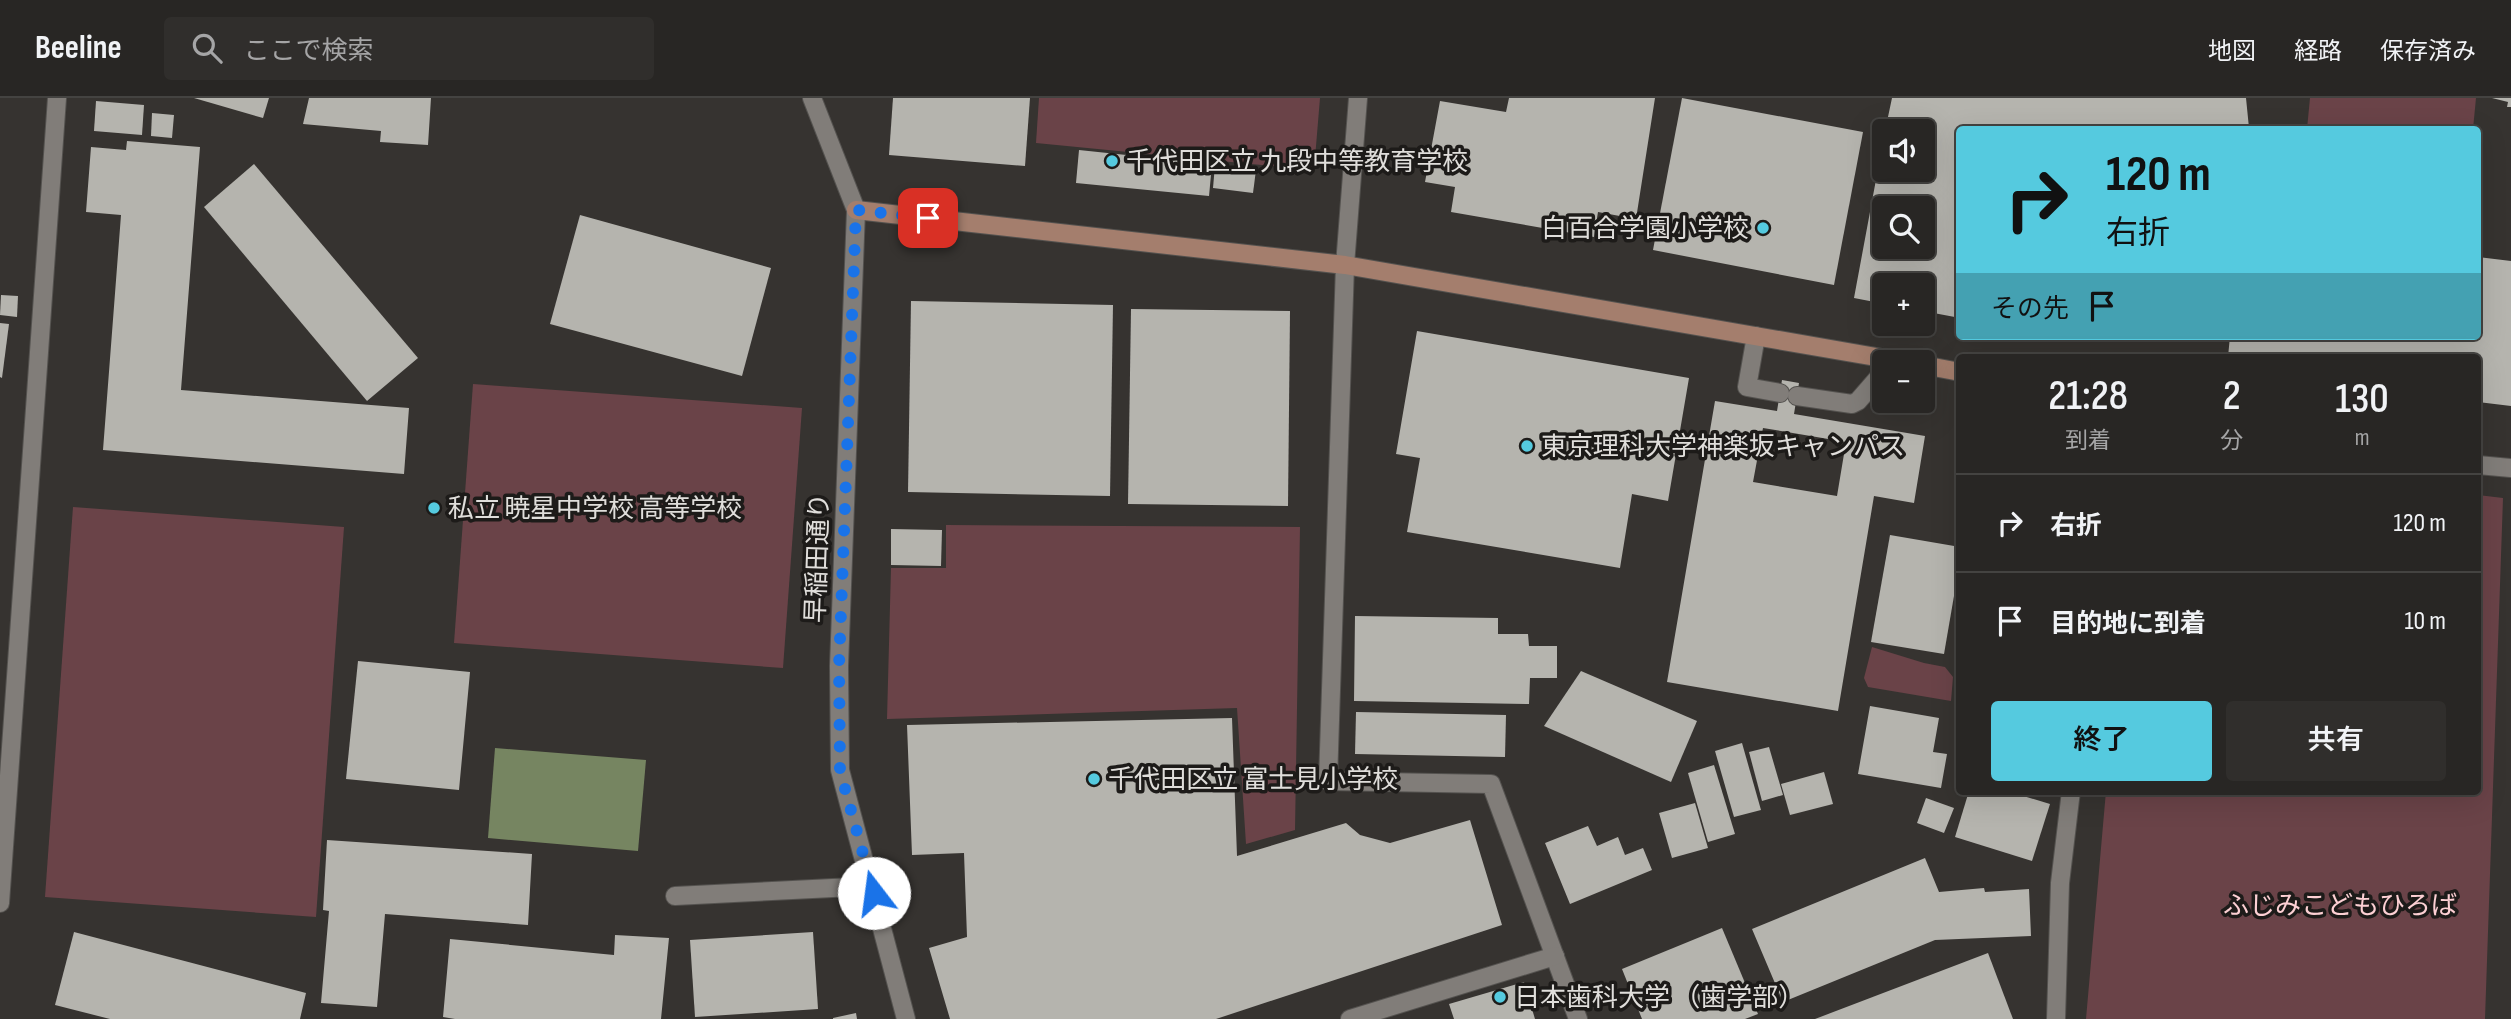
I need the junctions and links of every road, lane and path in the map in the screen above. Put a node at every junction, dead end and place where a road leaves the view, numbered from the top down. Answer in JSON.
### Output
{"nodes":[{"id":1,"x":57,"y":98,"type":"edge"},
{"id":2,"x":812,"y":98,"type":"edge"},
{"id":3,"x":1358,"y":98,"type":"edge"},
{"id":4,"x":856,"y":210,"type":"junction"},
{"id":5,"x":1345,"y":265,"type":"junction"},
{"id":6,"x":1756,"y":336,"type":"junction"},
{"id":7,"x":1872,"y":360,"type":"edge"},
{"id":8,"x":1935,"y":367,"type":"edge"},
{"id":9,"x":1956,"y":371,"type":"edge"},
{"id":10,"x":1872,"y":387,"type":"edge"},
{"id":11,"x":2481,"y":465,"type":"edge"},
{"id":12,"x":2511,"y":468,"type":"edge"},
{"id":13,"x":2071,"y":795,"type":"edge"},
{"id":14,"x":874,"y":893,"type":"junction"},
{"id":15,"x":675,"y":896,"type":"dead end"},
{"id":16,"x":0,"y":903,"type":"edge"},
{"id":17,"x":1555,"y":956,"type":"junction"},
{"id":18,"x":906,"y":1019,"type":"edge"},
{"id":19,"x":1350,"y":1019,"type":"edge"},
{"id":20,"x":1578,"y":1019,"type":"edge"},
{"id":21,"x":2056,"y":1019,"type":"edge"}],
"edges":[{"from":1,"to":16,"type":"street"},
{"from":2,"to":4,"type":"street","name":"早稲田通り"},
{"from":3,"to":5,"type":"street"},
{"from":4,"to":5,"type":"street"},
{"from":4,"to":14,"type":"street","name":"早稲田通り"},
{"from":5,"to":6,"type":"street"},
{"from":5,"to":17,"type":"street"},
{"from":6,"to":7,"type":"street"},
{"from":6,"to":10,"type":"street"},
{"from":8,"to":9,"type":"street"},
{"from":11,"to":12,"type":"street"},
{"from":13,"to":21,"type":"street"},
{"from":14,"to":15,"type":"street"},
{"from":14,"to":18,"type":"street","name":"早稲田通り"},
{"from":17,"to":19,"type":"street"},
{"from":17,"to":20,"type":"street"}]}
